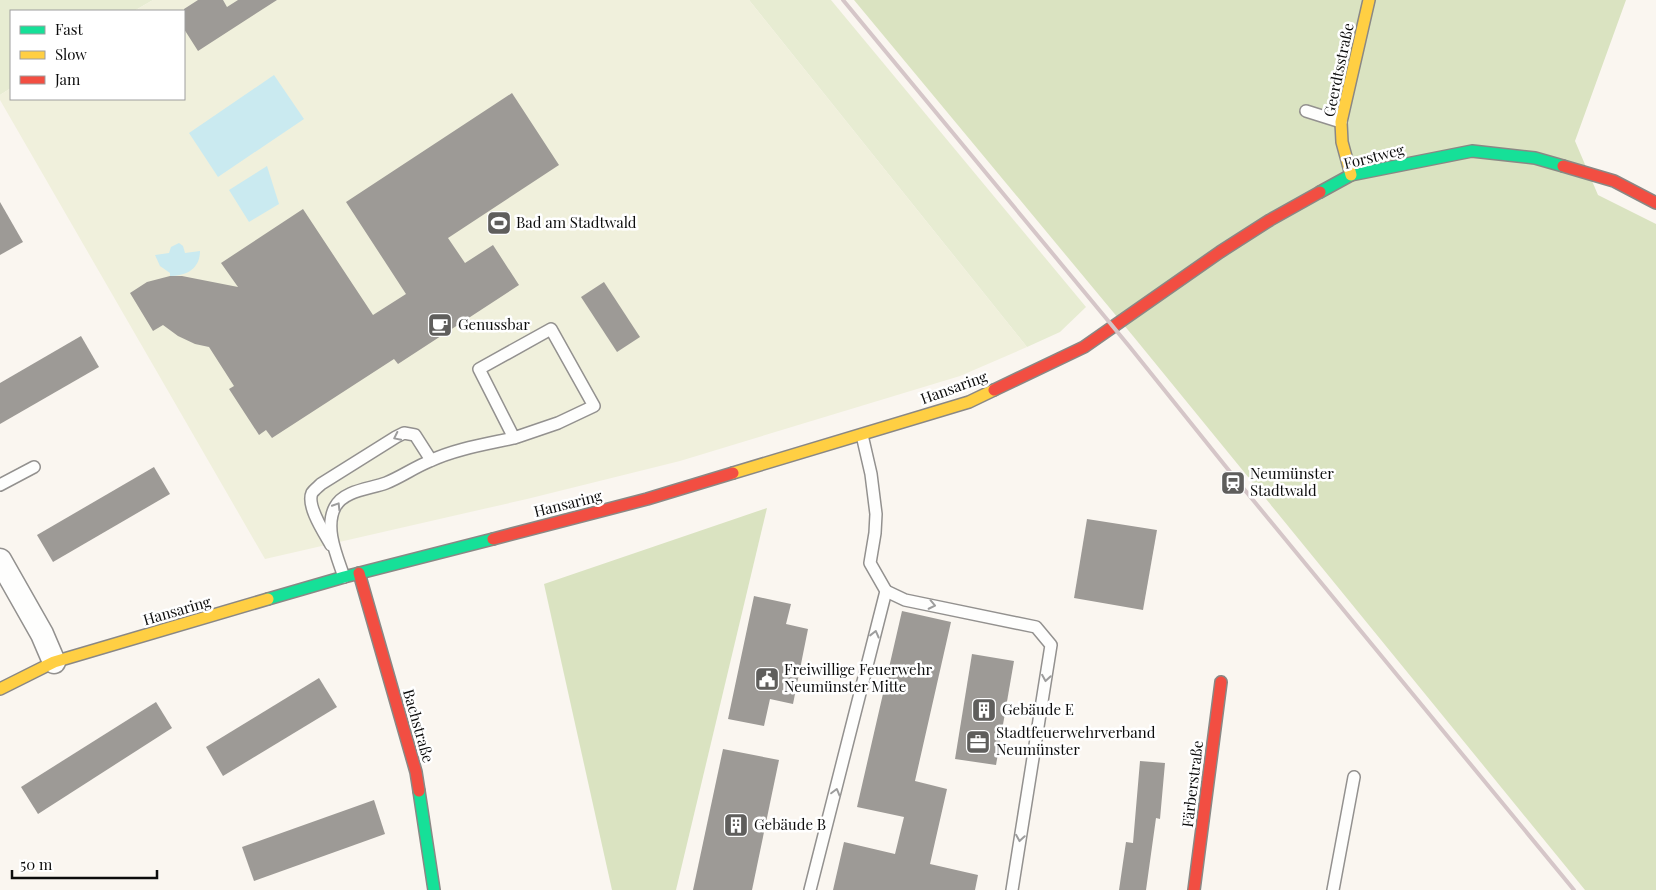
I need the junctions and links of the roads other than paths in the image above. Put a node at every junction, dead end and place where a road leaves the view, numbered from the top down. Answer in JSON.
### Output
{"nodes":[{"id":1,"x":1369,"y":0,"type":"edge"},
{"id":2,"x":1306,"y":111,"type":"dead end"},
{"id":3,"x":1341,"y":122,"type":"junction"},
{"id":4,"x":1351,"y":175,"type":"junction"},
{"id":5,"x":1656,"y":203,"type":"edge"},
{"id":6,"x":1129,"y":316,"type":"joint"},
{"id":7,"x":862,"y":434,"type":"junction"},
{"id":8,"x":514,"y":438,"type":"junction"},
{"id":9,"x":431,"y":460,"type":"junction"},
{"id":10,"x":34,"y":467,"type":"dead end"},
{"id":11,"x":0,"y":486,"type":"edge"},
{"id":12,"x":336,"y":553,"type":"junction"},
{"id":13,"x":0,"y":560,"type":"edge"},
{"id":14,"x":359,"y":573,"type":"junction"},
{"id":15,"x":344,"y":577,"type":"junction"},
{"id":16,"x":886,"y":591,"type":"junction"},
{"id":17,"x":54,"y":662,"type":"junction"},
{"id":18,"x":1222,"y":682,"type":"dead end"},
{"id":19,"x":0,"y":688,"type":"edge"},
{"id":20,"x":1354,"y":777,"type":"dead end"},
{"id":21,"x":434,"y":890,"type":"edge"},
{"id":22,"x":810,"y":890,"type":"edge"},
{"id":23,"x":1012,"y":890,"type":"edge"},
{"id":24,"x":1194,"y":890,"type":"edge"},
{"id":25,"x":1333,"y":890,"type":"edge"}],
"edges":[{"from":1,"to":3,"type":"main road","name":"Geerdtsstraße"},
{"from":2,"to":3,"type":"lane"},
{"from":3,"to":4,"type":"main road","name":"Geerdtsstraße"},
{"from":4,"to":5,"type":"main road","name":"Forstweg"},
{"from":4,"to":6,"type":"main road","name":"Forstweg"},
{"from":6,"to":7,"type":"main road","name":"Hansaring"},
{"from":7,"to":14,"type":"main road","name":"Hansaring"},
{"from":7,"to":16,"type":"lane"},
{"from":8,"to":8,"type":"lane"},
{"from":8,"to":9,"type":"lane"},
{"from":12,"to":9,"type":"lane","one_way":true},
{"from":9,"to":12,"type":"lane","one_way":true},
{"from":10,"to":11,"type":"lane"},
{"from":12,"to":15,"type":"lane"},
{"from":13,"to":17,"type":"street"},
{"from":14,"to":15,"type":"main road","name":"Hansaring"},
{"from":14,"to":21,"type":"main road","name":"Bachstraße"},
{"from":15,"to":17,"type":"main road","name":"Hansaring"},
{"from":22,"to":16,"type":"lane","one_way":true},
{"from":16,"to":23,"type":"lane","one_way":true},
{"from":17,"to":19,"type":"main road","name":"Hansaring"},
{"from":18,"to":24,"type":"main road","name":"Färberstraße"},
{"from":20,"to":25,"type":"lane"}]}
